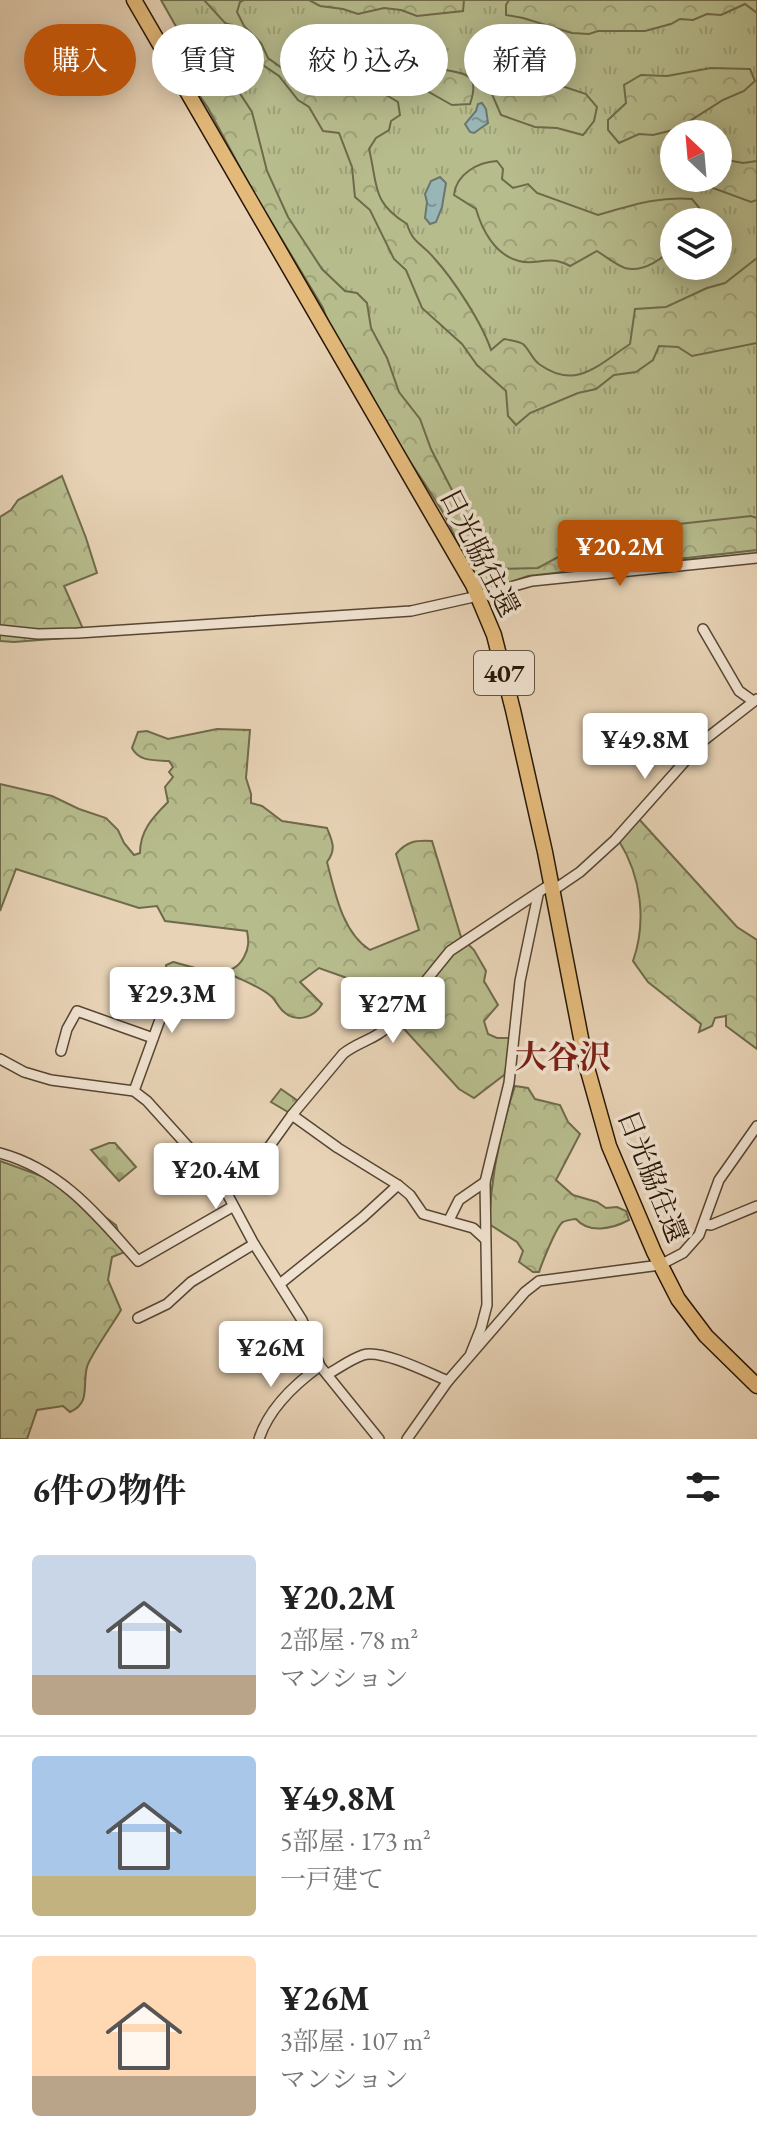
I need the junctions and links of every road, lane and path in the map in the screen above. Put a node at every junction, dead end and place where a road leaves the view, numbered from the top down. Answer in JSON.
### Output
{"nodes":[{"id":1,"x":134,"y":0,"type":"edge"},
{"id":2,"x":757,"y":558,"type":"edge"},
{"id":3,"x":478,"y":596,"type":"junction"},
{"id":4,"x":703,"y":629,"type":"dead end"},
{"id":5,"x":0,"y":630,"type":"edge"},
{"id":6,"x":755,"y":700,"type":"edge"},
{"id":7,"x":547,"y":890,"type":"junction"},
{"id":8,"x":164,"y":973,"type":"dead end"},
{"id":9,"x":153,"y":1038,"type":"junction"},
{"id":10,"x":61,"y":1051,"type":"dead end"},
{"id":11,"x":0,"y":1059,"type":"edge"},
{"id":12,"x":134,"y":1091,"type":"junction"},
{"id":13,"x":292,"y":1115,"type":"junction"},
{"id":14,"x":757,"y":1126,"type":"edge"},
{"id":15,"x":0,"y":1153,"type":"edge"},
{"id":16,"x":485,"y":1182,"type":"junction"},
{"id":17,"x":398,"y":1185,"type":"junction"},
{"id":18,"x":225,"y":1189,"type":"junction"},
{"id":19,"x":757,"y":1206,"type":"edge"},
{"id":20,"x":232,"y":1207,"type":"junction"},
{"id":21,"x":449,"y":1220,"type":"junction"},
{"id":22,"x":704,"y":1224,"type":"junction"},
{"id":23,"x":485,"y":1239,"type":"junction"},
{"id":24,"x":254,"y":1244,"type":"junction"},
{"id":25,"x":660,"y":1265,"type":"junction"},
{"id":26,"x":281,"y":1283,"type":"junction"},
{"id":27,"x":138,"y":1318,"type":"dead end"},
{"id":28,"x":468,"y":1360,"type":"junction"},
{"id":29,"x":324,"y":1370,"type":"junction"},
{"id":30,"x":448,"y":1381,"type":"junction"},
{"id":31,"x":757,"y":1386,"type":"edge"},
{"id":32,"x":259,"y":1439,"type":"edge"},
{"id":33,"x":379,"y":1439,"type":"edge"},
{"id":34,"x":407,"y":1439,"type":"edge"}],
"edges":[{"from":1,"to":3,"type":"highway","name":"日光脇往還","number":"407"},
{"from":2,"to":3,"type":"street"},
{"from":3,"to":5,"type":"street"},
{"from":3,"to":7,"type":"highway","name":"日光脇往還","number":"407"},
{"from":4,"to":6,"type":"street"},
{"from":6,"to":7,"type":"street"},
{"from":7,"to":13,"type":"street"},
{"from":7,"to":16,"type":"street"},
{"from":7,"to":25,"type":"highway","name":"日光脇往還","number":"407"},
{"from":8,"to":9,"type":"street"},
{"from":9,"to":10,"type":"street"},
{"from":9,"to":12,"type":"street"},
{"from":11,"to":12,"type":"street"},
{"from":12,"to":18,"type":"street"},
{"from":13,"to":17,"type":"street"},
{"from":13,"to":18,"type":"street"},
{"from":14,"to":22,"type":"street"},
{"from":15,"to":20,"type":"street"},
{"from":16,"to":21,"type":"street"},
{"from":16,"to":23,"type":"street"},
{"from":17,"to":21,"type":"street"},
{"from":17,"to":26,"type":"street"},
{"from":18,"to":20,"type":"street"},
{"from":19,"to":22,"type":"street"},
{"from":20,"to":24,"type":"street"},
{"from":21,"to":23,"type":"street"},
{"from":22,"to":25,"type":"street"},
{"from":23,"to":28,"type":"street"},
{"from":24,"to":26,"type":"street"},
{"from":24,"to":27,"type":"street"},
{"from":25,"to":28,"type":"street"},
{"from":25,"to":31,"type":"highway","name":"日光脇往還","number":"407"},
{"from":26,"to":29,"type":"street"},
{"from":28,"to":30,"type":"street"},
{"from":29,"to":30,"type":"street"},
{"from":29,"to":32,"type":"street"},
{"from":29,"to":33,"type":"street"},
{"from":30,"to":34,"type":"street"}]}
